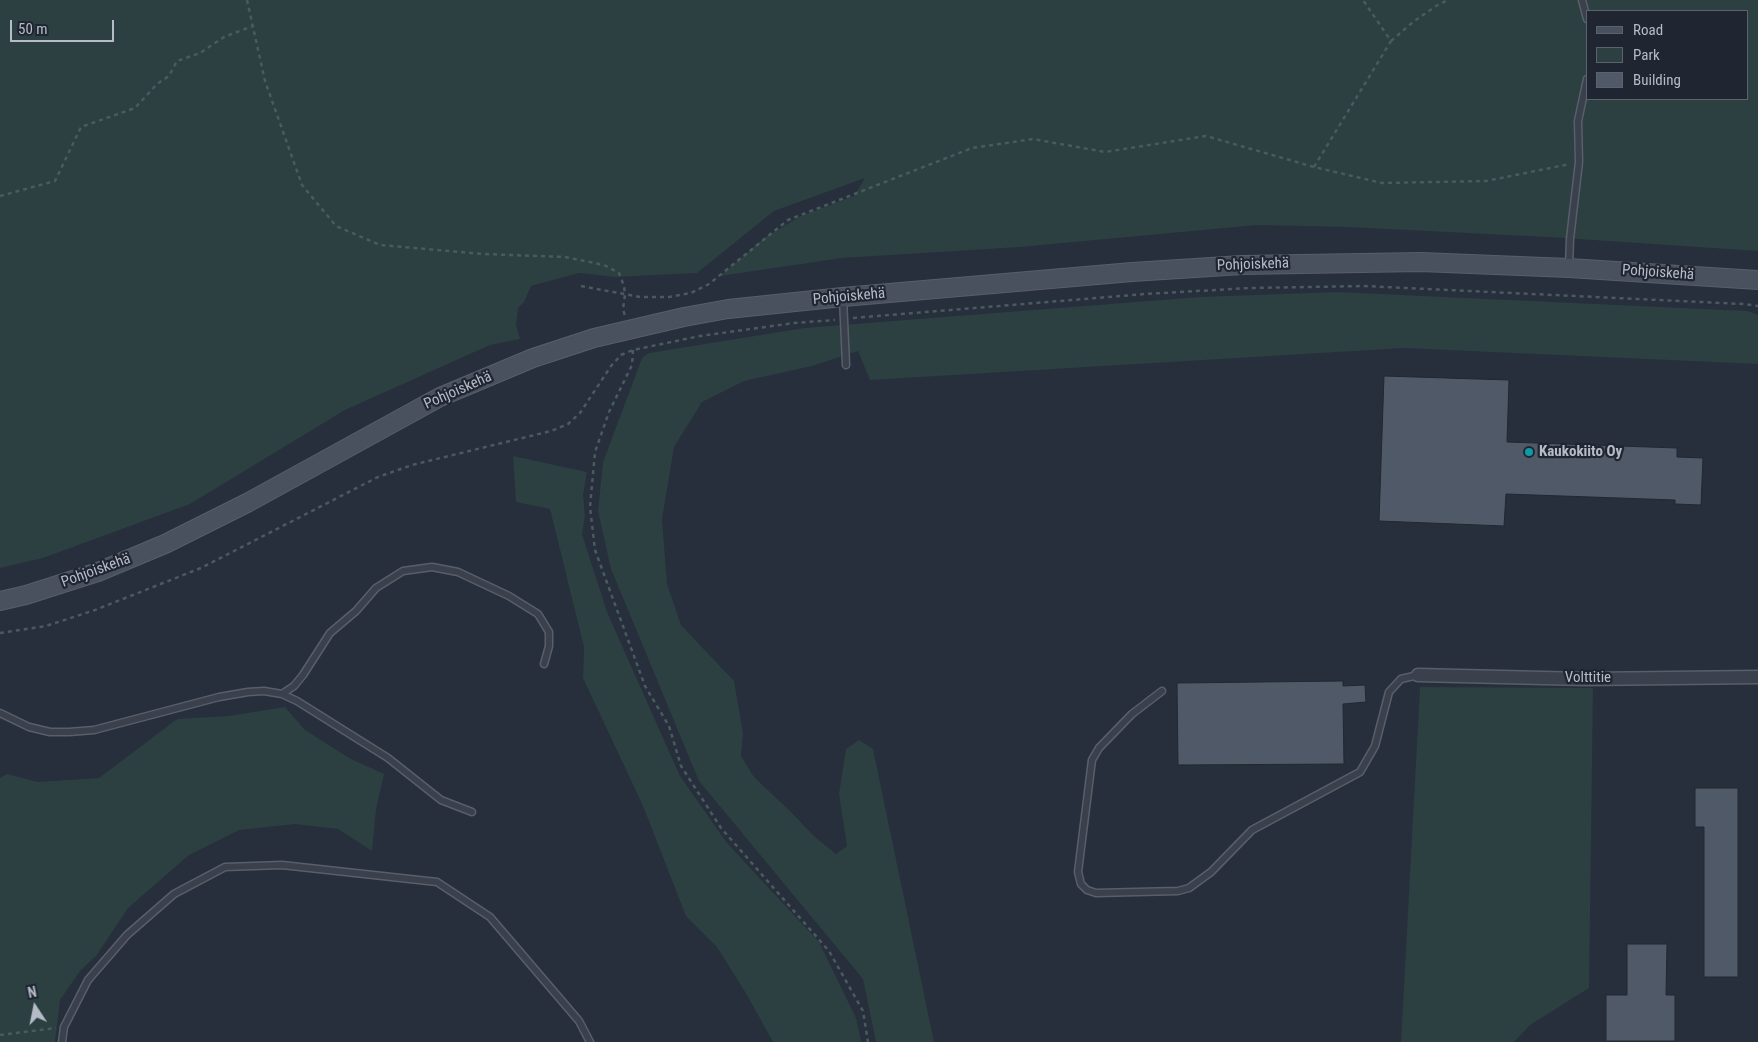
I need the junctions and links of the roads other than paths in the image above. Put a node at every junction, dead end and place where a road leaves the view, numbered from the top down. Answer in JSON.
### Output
{"nodes":[{"id":1,"x":1582,"y":0,"type":"edge"},
{"id":2,"x":1586,"y":15,"type":"edge"},
{"id":3,"x":1586,"y":84,"type":"edge"},
{"id":4,"x":1569,"y":268,"type":"junction"},
{"id":5,"x":1758,"y":280,"type":"edge"},
{"id":6,"x":843,"y":297,"type":"junction"},
{"id":7,"x":846,"y":365,"type":"dead end"},
{"id":8,"x":0,"y":601,"type":"edge"},
{"id":9,"x":544,"y":664,"type":"dead end"},
{"id":10,"x":1418,"y":675,"type":"joint"},
{"id":11,"x":1758,"y":677,"type":"edge"},
{"id":12,"x":1162,"y":691,"type":"dead end"},
{"id":13,"x":282,"y":694,"type":"junction"},
{"id":14,"x":0,"y":712,"type":"edge"},
{"id":15,"x":472,"y":812,"type":"dead end"},
{"id":16,"x":62,"y":1042,"type":"edge"},
{"id":17,"x":590,"y":1042,"type":"edge"}],
"edges":[{"from":1,"to":2,"type":"lane"},
{"from":3,"to":4,"type":"lane"},
{"from":4,"to":5,"type":"main road","name":"Pohjoiskehä"},
{"from":4,"to":6,"type":"main road","name":"Pohjoiskehä"},
{"from":6,"to":7,"type":"lane"},
{"from":6,"to":8,"type":"main road","name":"Pohjoiskehä"},
{"from":9,"to":13,"type":"lane"},
{"from":10,"to":11,"type":"street","name":"Volttitie"},
{"from":10,"to":12,"type":"lane"},
{"from":13,"to":14,"type":"lane"},
{"from":13,"to":15,"type":"lane"},
{"from":16,"to":17,"type":"lane"}]}
